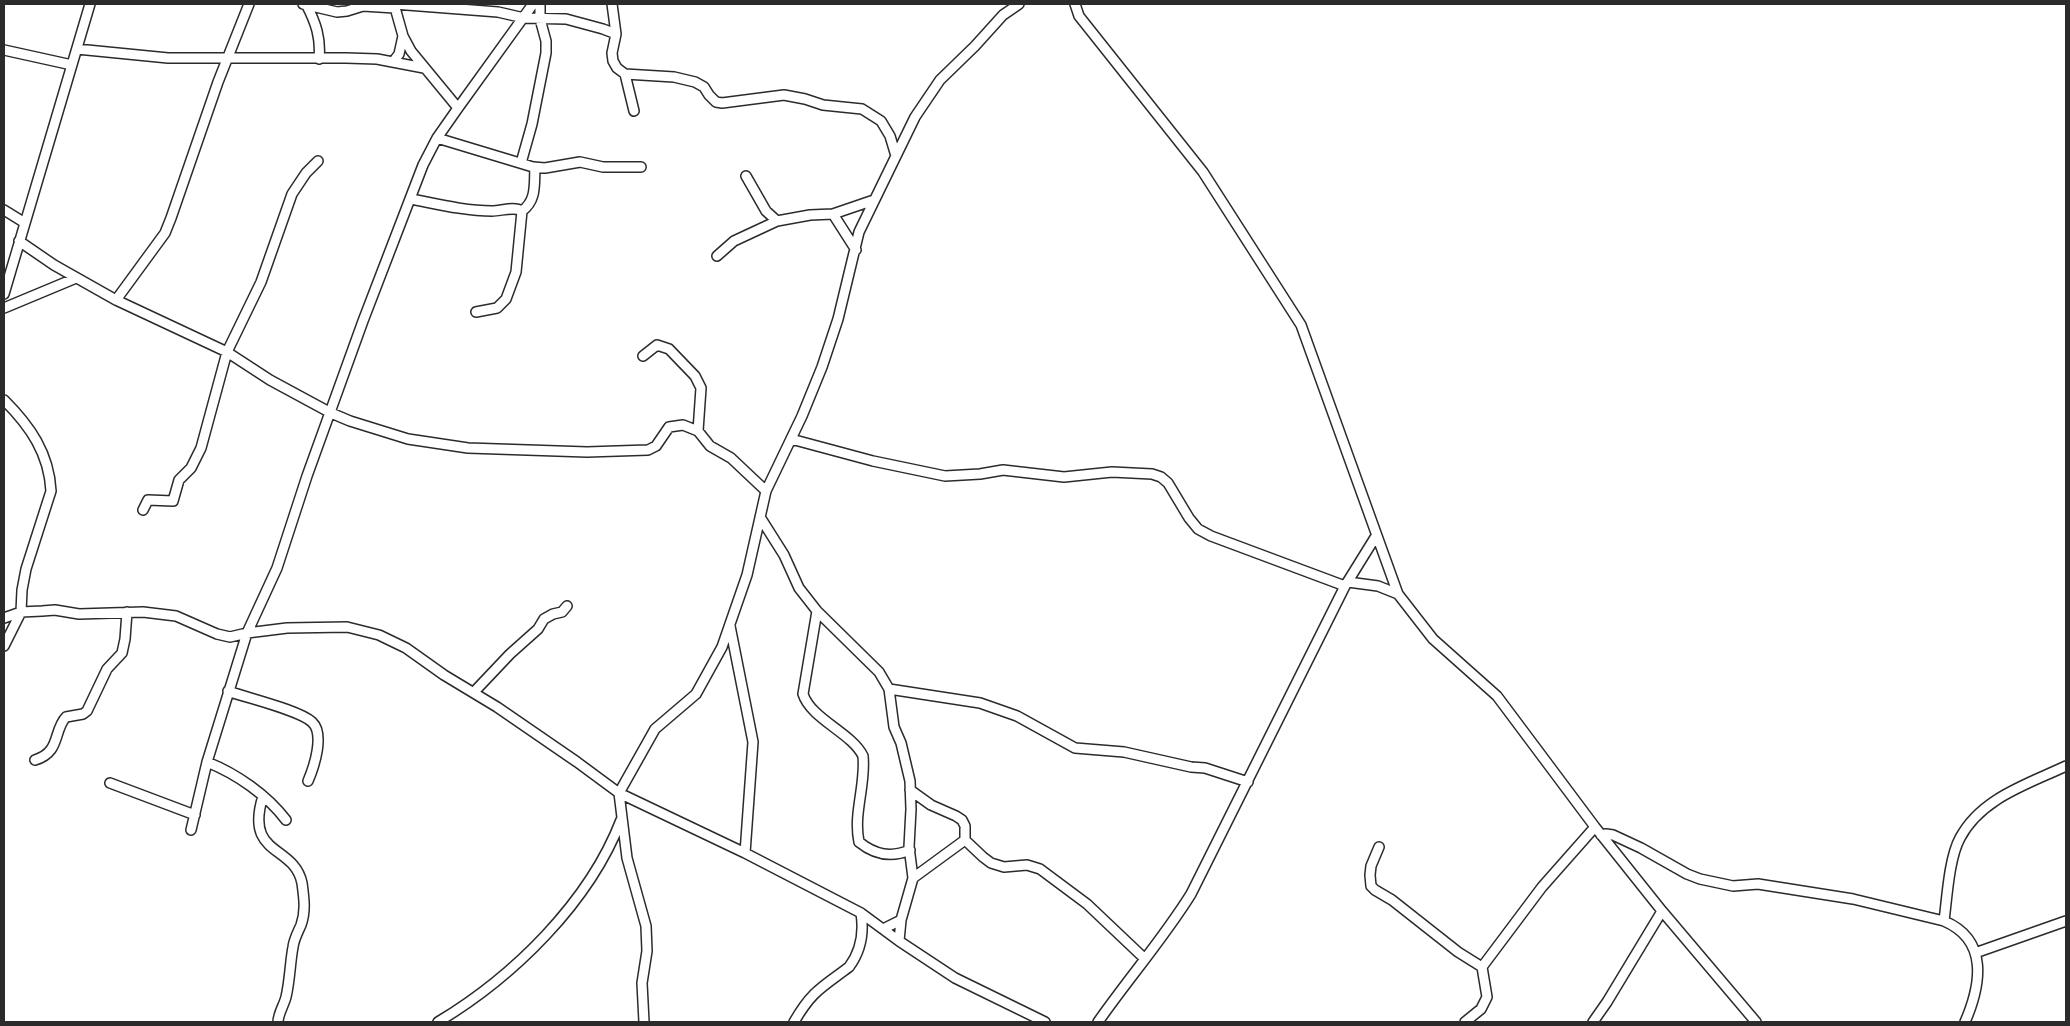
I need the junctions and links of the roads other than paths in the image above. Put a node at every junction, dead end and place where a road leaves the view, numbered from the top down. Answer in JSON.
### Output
{"nodes":[{"id":1,"x":90,"y":4,"type":"edge"},
{"id":2,"x":249,"y":4,"type":"edge"},
{"id":3,"x":305,"y":4,"type":"edge"},
{"id":4,"x":533,"y":4,"type":"edge"},
{"id":5,"x":540,"y":4,"type":"edge"},
{"id":6,"x":612,"y":4,"type":"edge"},
{"id":7,"x":1019,"y":4,"type":"edge"},
{"id":8,"x":1075,"y":4,"type":"edge"},
{"id":9,"x":394,"y":5,"type":"edge"},
{"id":10,"x":524,"y":18,"type":"junction"},
{"id":11,"x":540,"y":19,"type":"junction"},
{"id":12,"x":616,"y":34,"type":"junction"},
{"id":13,"x":403,"y":36,"type":"junction"},
{"id":14,"x":77,"y":49,"type":"junction"},
{"id":15,"x":4,"y":50,"type":"edge"},
{"id":16,"x":227,"y":58,"type":"junction"},
{"id":17,"x":318,"y":59,"type":"junction"},
{"id":18,"x":394,"y":62,"type":"junction"},
{"id":19,"x":72,"y":65,"type":"junction"},
{"id":20,"x":424,"y":68,"type":"junction"},
{"id":21,"x":626,"y":74,"type":"junction"},
{"id":22,"x":458,"y":108,"type":"junction"},
{"id":23,"x":634,"y":111,"type":"dead end"},
{"id":24,"x":437,"y":138,"type":"junction"},
{"id":25,"x":896,"y":156,"type":"junction"},
{"id":26,"x":318,"y":161,"type":"dead end"},
{"id":27,"x":521,"y":163,"type":"junction"},
{"id":28,"x":535,"y":167,"type":"junction"},
{"id":29,"x":641,"y":167,"type":"dead end"},
{"id":30,"x":746,"y":176,"type":"dead end"},
{"id":31,"x":411,"y":198,"type":"junction"},
{"id":32,"x":874,"y":200,"type":"junction"},
{"id":33,"x":4,"y":210,"type":"edge"},
{"id":34,"x":522,"y":211,"type":"junction"},
{"id":35,"x":833,"y":214,"type":"junction"},
{"id":36,"x":777,"y":221,"type":"junction"},
{"id":37,"x":25,"y":223,"type":"junction"},
{"id":38,"x":19,"y":241,"type":"junction"},
{"id":39,"x":856,"y":250,"type":"junction"},
{"id":40,"x":717,"y":256,"type":"dead end"},
{"id":41,"x":8,"y":265,"type":"edge"},
{"id":42,"x":76,"y":278,"type":"junction"},
{"id":43,"x":4,"y":294,"type":"edge"},
{"id":44,"x":116,"y":300,"type":"junction"},
{"id":45,"x":4,"y":308,"type":"edge"},
{"id":46,"x":476,"y":312,"type":"dead end"},
{"id":47,"x":227,"y":352,"type":"junction"},
{"id":48,"x":643,"y":356,"type":"dead end"},
{"id":49,"x":4,"y":400,"type":"edge"},
{"id":50,"x":331,"y":413,"type":"junction"},
{"id":51,"x":698,"y":432,"type":"junction"},
{"id":52,"x":791,"y":439,"type":"junction"},
{"id":53,"x":766,"y":491,"type":"junction"},
{"id":54,"x":143,"y":510,"type":"dead end"},
{"id":55,"x":760,"y":517,"type":"junction"},
{"id":56,"x":1376,"y":536,"type":"junction"},
{"id":57,"x":1346,"y":584,"type":"junction"},
{"id":58,"x":1398,"y":594,"type":"junction"},
{"id":59,"x":567,"y":606,"type":"dead end"},
{"id":60,"x":817,"y":611,"type":"junction"},
{"id":61,"x":22,"y":612,"type":"junction"},
{"id":62,"x":127,"y":612,"type":"junction"},
{"id":63,"x":4,"y":618,"type":"edge"},
{"id":64,"x":730,"y":626,"type":"junction"},
{"id":65,"x":247,"y":633,"type":"junction"},
{"id":66,"x":4,"y":646,"type":"edge"},
{"id":67,"x":888,"y":689,"type":"junction"},
{"id":68,"x":228,"y":691,"type":"junction"},
{"id":69,"x":474,"y":692,"type":"junction"},
{"id":70,"x":35,"y":760,"type":"dead end"},
{"id":71,"x":207,"y":762,"type":"junction"},
{"id":72,"x":2066,"y":766,"type":"edge"},
{"id":73,"x":308,"y":781,"type":"dead end"},
{"id":74,"x":1248,"y":782,"type":"junction"},
{"id":75,"x":110,"y":783,"type":"dead end"},
{"id":76,"x":910,"y":790,"type":"junction"},
{"id":77,"x":620,"y":793,"type":"junction"},
{"id":78,"x":263,"y":796,"type":"junction"},
{"id":79,"x":195,"y":815,"type":"junction"},
{"id":80,"x":622,"y":818,"type":"junction"},
{"id":81,"x":286,"y":820,"type":"dead end"},
{"id":82,"x":1595,"y":827,"type":"junction"},
{"id":83,"x":191,"y":830,"type":"dead end"},
{"id":84,"x":1601,"y":836,"type":"junction"},
{"id":85,"x":965,"y":840,"type":"junction"},
{"id":86,"x":1379,"y":847,"type":"dead end"},
{"id":87,"x":910,"y":850,"type":"junction"},
{"id":88,"x":745,"y":853,"type":"junction"},
{"id":89,"x":914,"y":878,"type":"junction"},
{"id":90,"x":1662,"y":911,"type":"junction"},
{"id":91,"x":861,"y":912,"type":"junction"},
{"id":92,"x":901,"y":920,"type":"junction"},
{"id":93,"x":1944,"y":921,"type":"junction"},
{"id":94,"x":2066,"y":921,"type":"edge"},
{"id":95,"x":883,"y":929,"type":"junction"},
{"id":96,"x":899,"y":941,"type":"junction"},
{"id":97,"x":1975,"y":953,"type":"junction"},
{"id":98,"x":1145,"y":959,"type":"junction"},
{"id":99,"x":1482,"y":967,"type":"junction"},
{"id":100,"x":278,"y":1022,"type":"edge"},
{"id":101,"x":438,"y":1022,"type":"edge"},
{"id":102,"x":644,"y":1022,"type":"edge"},
{"id":103,"x":794,"y":1022,"type":"edge"},
{"id":104,"x":1045,"y":1022,"type":"edge"},
{"id":105,"x":1098,"y":1022,"type":"edge"},
{"id":106,"x":1465,"y":1022,"type":"edge"},
{"id":107,"x":1593,"y":1022,"type":"edge"},
{"id":108,"x":1756,"y":1022,"type":"edge"},
{"id":109,"x":1965,"y":1022,"type":"edge"}],
"edges":[{"from":1,"to":14,"type":"street"},
{"from":2,"to":16,"type":"street"},
{"from":3,"to":9,"type":"street"},
{"from":3,"to":17,"type":"street"},
{"from":4,"to":10,"type":"street"},
{"from":5,"to":11,"type":"street"},
{"from":6,"to":12,"type":"street"},
{"from":7,"to":25,"type":"street"},
{"from":8,"to":56,"type":"street"},
{"from":9,"to":10,"type":"street"},
{"from":9,"to":13,"type":"street"},
{"from":10,"to":11,"type":"street"},
{"from":10,"to":22,"type":"street"},
{"from":11,"to":12,"type":"street"},
{"from":11,"to":27,"type":"street"},
{"from":12,"to":21,"type":"street"},
{"from":13,"to":18,"type":"street"},
{"from":13,"to":20,"type":"street"},
{"from":14,"to":16,"type":"street"},
{"from":14,"to":19,"type":"street"},
{"from":15,"to":19,"type":"street"},
{"from":16,"to":17,"type":"street"},
{"from":16,"to":44,"type":"street"},
{"from":17,"to":18,"type":"street"},
{"from":18,"to":20,"type":"street"},
{"from":19,"to":37,"type":"street"},
{"from":20,"to":22,"type":"street"},
{"from":21,"to":23,"type":"street"},
{"from":21,"to":25,"type":"street"},
{"from":22,"to":24,"type":"street"},
{"from":24,"to":27,"type":"street"},
{"from":24,"to":31,"type":"street"},
{"from":25,"to":32,"type":"street"},
{"from":26,"to":47,"type":"street"},
{"from":27,"to":28,"type":"street"},
{"from":28,"to":29,"type":"street"},
{"from":28,"to":34,"type":"street"},
{"from":30,"to":36,"type":"street"},
{"from":31,"to":34,"type":"street"},
{"from":31,"to":50,"type":"street"},
{"from":32,"to":35,"type":"street"},
{"from":32,"to":39,"type":"street"},
{"from":33,"to":37,"type":"street"},
{"from":34,"to":46,"type":"street"},
{"from":35,"to":36,"type":"street"},
{"from":35,"to":39,"type":"street"},
{"from":36,"to":40,"type":"street"},
{"from":37,"to":38,"type":"street"},
{"from":38,"to":41,"type":"street"},
{"from":38,"to":42,"type":"street"},
{"from":39,"to":52,"type":"street"},
{"from":41,"to":43,"type":"street"},
{"from":42,"to":44,"type":"street"},
{"from":42,"to":45,"type":"street"},
{"from":44,"to":47,"type":"street"},
{"from":47,"to":50,"type":"street"},
{"from":47,"to":54,"type":"street"},
{"from":48,"to":51,"type":"street"},
{"from":49,"to":61,"type":"street"},
{"from":50,"to":51,"type":"street"},
{"from":50,"to":65,"type":"street"},
{"from":51,"to":53,"type":"street"},
{"from":52,"to":53,"type":"street"},
{"from":52,"to":57,"type":"street"},
{"from":53,"to":55,"type":"street"},
{"from":55,"to":60,"type":"street"},
{"from":55,"to":64,"type":"street"},
{"from":56,"to":57,"type":"street"},
{"from":56,"to":58,"type":"street"},
{"from":57,"to":58,"type":"street"},
{"from":57,"to":74,"type":"street"},
{"from":58,"to":82,"type":"street"},
{"from":59,"to":69,"type":"street"},
{"from":60,"to":67,"type":"street"},
{"from":60,"to":87,"type":"street"},
{"from":61,"to":62,"type":"street"},
{"from":61,"to":63,"type":"street"},
{"from":61,"to":66,"type":"street"},
{"from":62,"to":65,"type":"street"},
{"from":62,"to":70,"type":"street"},
{"from":64,"to":77,"type":"street"},
{"from":64,"to":88,"type":"street"},
{"from":65,"to":68,"type":"street"},
{"from":65,"to":69,"type":"street"},
{"from":67,"to":74,"type":"street"},
{"from":67,"to":76,"type":"street"},
{"from":68,"to":71,"type":"street"},
{"from":68,"to":73,"type":"street"},
{"from":69,"to":77,"type":"street"},
{"from":71,"to":78,"type":"street"},
{"from":71,"to":79,"type":"street"},
{"from":72,"to":93,"type":"street"},
{"from":74,"to":98,"type":"street"},
{"from":75,"to":79,"type":"street"},
{"from":76,"to":85,"type":"street"},
{"from":76,"to":87,"type":"street"},
{"from":77,"to":80,"type":"street"},
{"from":77,"to":88,"type":"street"},
{"from":78,"to":81,"type":"street"},
{"from":78,"to":100,"type":"street"},
{"from":79,"to":83,"type":"street"},
{"from":80,"to":101,"type":"street"},
{"from":80,"to":102,"type":"street"},
{"from":82,"to":84,"type":"street"},
{"from":82,"to":99,"type":"street"},
{"from":84,"to":90,"type":"street"},
{"from":84,"to":93,"type":"street"},
{"from":85,"to":89,"type":"street"},
{"from":85,"to":98,"type":"street"},
{"from":86,"to":99,"type":"street"},
{"from":87,"to":89,"type":"street"},
{"from":88,"to":91,"type":"street"},
{"from":89,"to":92,"type":"street"},
{"from":90,"to":107,"type":"street"},
{"from":90,"to":108,"type":"street"},
{"from":91,"to":95,"type":"street"},
{"from":91,"to":103,"type":"street"},
{"from":92,"to":95,"type":"street"},
{"from":92,"to":96,"type":"street"},
{"from":93,"to":97,"type":"street"},
{"from":94,"to":97,"type":"street"},
{"from":95,"to":96,"type":"street"},
{"from":96,"to":104,"type":"street"},
{"from":97,"to":109,"type":"street"},
{"from":98,"to":105,"type":"street"},
{"from":99,"to":106,"type":"street"}]}
